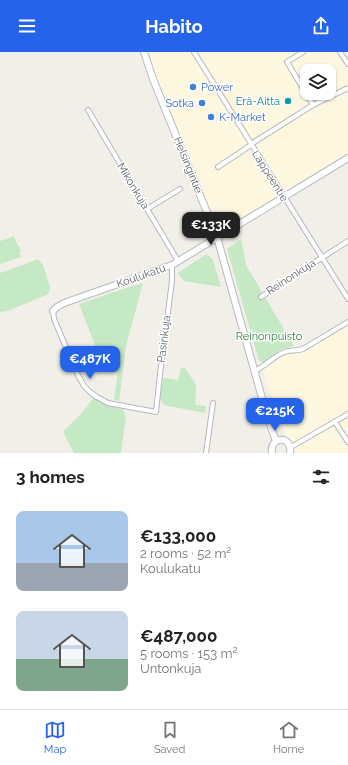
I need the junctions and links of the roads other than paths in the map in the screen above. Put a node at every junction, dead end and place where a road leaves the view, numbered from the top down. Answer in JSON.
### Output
{"nodes":[{"id":1,"x":144,"y":52,"type":"edge"},
{"id":2,"x":303,"y":52,"type":"edge"},
{"id":3,"x":340,"y":52,"type":"edge"},
{"id":4,"x":196,"y":53,"type":"edge"},
{"id":5,"x":348,"y":64,"type":"edge"},
{"id":6,"x":348,"y":88,"type":"edge"},
{"id":7,"x":313,"y":105,"type":"junction"},
{"id":8,"x":88,"y":110,"type":"dead end"},
{"id":9,"x":251,"y":145,"type":"junction"},
{"id":10,"x":348,"y":158,"type":"edge"},
{"id":11,"x":218,"y":167,"type":"dead end"},
{"id":12,"x":180,"y":189,"type":"dead end"},
{"id":13,"x":284,"y":196,"type":"junction"},
{"id":14,"x":147,"y":209,"type":"junction"},
{"id":15,"x":217,"y":237,"type":"junction"},
{"id":16,"x":348,"y":242,"type":"edge"},
{"id":17,"x":322,"y":257,"type":"junction"},
{"id":18,"x":175,"y":263,"type":"junction"},
{"id":19,"x":261,"y":298,"type":"dead end"},
{"id":20,"x":348,"y":299,"type":"edge"},
{"id":21,"x":53,"y":311,"type":"joint"},
{"id":22,"x":348,"y":322,"type":"edge"},
{"id":23,"x":255,"y":372,"type":"junction"},
{"id":24,"x":213,"y":403,"type":"dead end"},
{"id":25,"x":348,"y":414,"type":"edge"},
{"id":26,"x":335,"y":422,"type":"junction"},
{"id":27,"x":276,"y":441,"type":"junction"},
{"id":28,"x":348,"y":442,"type":"edge"},
{"id":29,"x":290,"y":450,"type":"edge"},
{"id":30,"x":206,"y":453,"type":"edge"},
{"id":31,"x":272,"y":453,"type":"edge"}],
"edges":[{"from":1,"to":15,"type":"main road","name":"Helsingintie"},
{"from":2,"to":7,"type":"street"},
{"from":3,"to":5,"type":"street"},
{"from":4,"to":9,"type":"street","name":"Lappeentie"},
{"from":6,"to":7,"type":"street"},
{"from":7,"to":9,"type":"street"},
{"from":8,"to":14,"type":"street","name":"Mikonkuja"},
{"from":9,"to":11,"type":"street"},
{"from":9,"to":13,"type":"street","name":"Lappeentie"},
{"from":10,"to":13,"type":"main road","name":"Koulukatu"},
{"from":12,"to":14,"type":"street"},
{"from":13,"to":15,"type":"main road","name":"Koulukatu"},
{"from":13,"to":17,"type":"street","name":"Lappeentie"},
{"from":14,"to":18,"type":"street","name":"Mikonkuja"},
{"from":15,"to":18,"type":"main road","name":"Koulukatu"},
{"from":15,"to":23,"type":"main road","name":"Helsingintie"},
{"from":16,"to":17,"type":"street","name":"Reinonkuja"},
{"from":17,"to":19,"type":"street","name":"Reinonkuja"},
{"from":17,"to":20,"type":"street","name":"Lappeentie"},
{"from":18,"to":21,"type":"main road","name":"Koulukatu"},
{"from":18,"to":21,"type":"street","name":"Pasinkuja"},
{"from":22,"to":23,"type":"street"},
{"from":23,"to":27,"type":"main road","name":"Helsingintie"},
{"from":24,"to":30,"type":"street"},
{"from":25,"to":26,"type":"street"},
{"from":26,"to":28,"type":"street"},
{"from":26,"to":29,"type":"street"},
{"from":27,"to":29,"type":"main road"},
{"from":27,"to":31,"type":"main road"}]}
